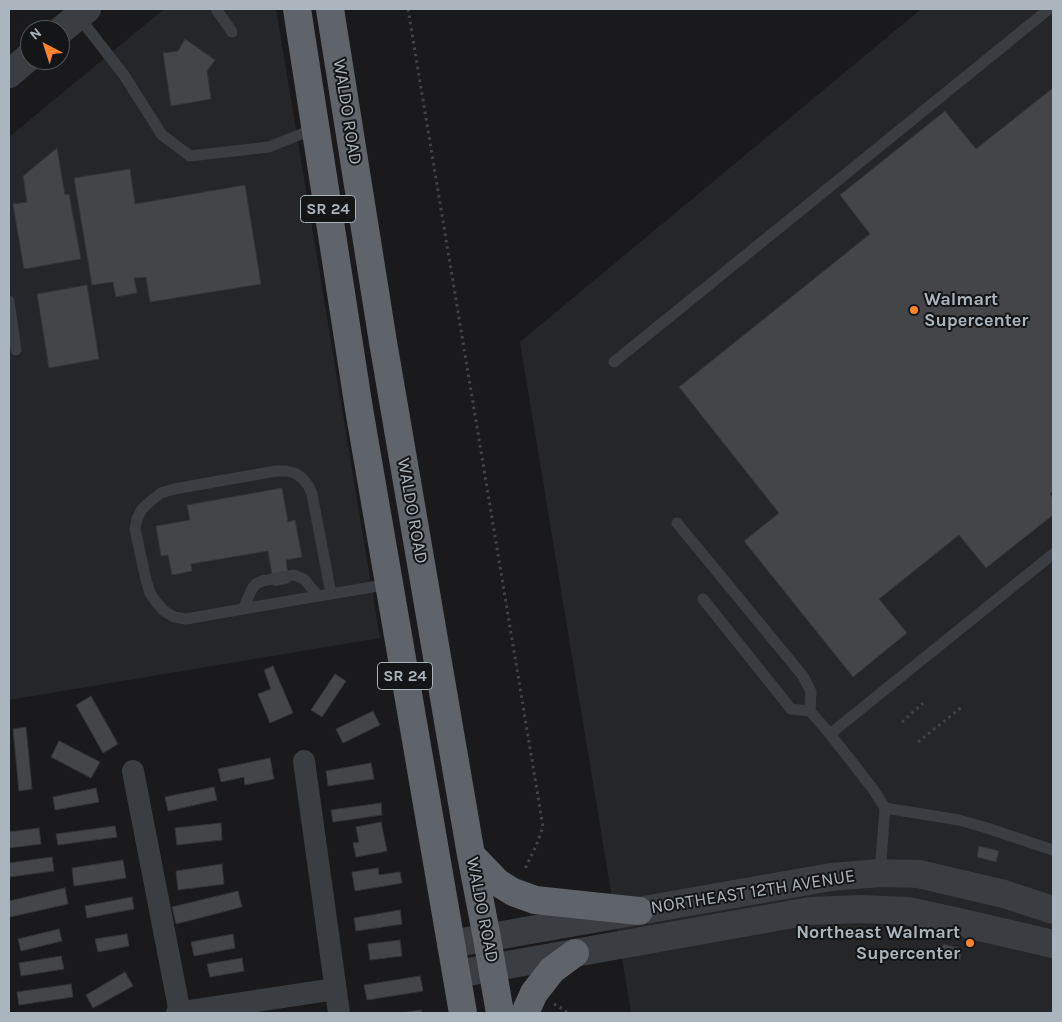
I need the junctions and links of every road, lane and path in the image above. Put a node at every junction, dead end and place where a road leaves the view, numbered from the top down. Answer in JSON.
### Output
{"nodes":[{"id":1,"x":216,"y":9,"type":"edge"},
{"id":2,"x":297,"y":9,"type":"edge"},
{"id":3,"x":330,"y":9,"type":"edge"},
{"id":4,"x":408,"y":9,"type":"edge"},
{"id":5,"x":1049,"y":9,"type":"edge"},
{"id":6,"x":75,"y":19,"type":"edge"},
{"id":7,"x":232,"y":32,"type":"dead end"},
{"id":8,"x":20,"y":65,"type":"edge"},
{"id":9,"x":9,"y":74,"type":"edge"},
{"id":10,"x":316,"y":128,"type":"junction"},
{"id":11,"x":9,"y":301,"type":"edge"},
{"id":12,"x":16,"y":350,"type":"dead end"},
{"id":13,"x":614,"y":362,"type":"dead end"},
{"id":14,"x":677,"y":523,"type":"dead end"},
{"id":15,"x":1053,"y":554,"type":"edge"},
{"id":16,"x":389,"y":584,"type":"junction"},
{"id":17,"x":331,"y":594,"type":"junction"},
{"id":18,"x":318,"y":596,"type":"junction"},
{"id":19,"x":703,"y":599,"type":"dead end"},
{"id":20,"x":243,"y":609,"type":"junction"},
{"id":21,"x":923,"y":704,"type":"dead end"},
{"id":22,"x":963,"y":706,"type":"dead end"},
{"id":23,"x":810,"y":712,"type":"junction"},
{"id":24,"x":902,"y":722,"type":"dead end"},
{"id":25,"x":830,"y":734,"type":"junction"},
{"id":26,"x":918,"y":742,"type":"dead end"},
{"id":27,"x":304,"y":761,"type":"dead end"},
{"id":28,"x":133,"y":771,"type":"dead end"},
{"id":29,"x":885,"y":808,"type":"junction"},
{"id":30,"x":1053,"y":850,"type":"edge"},
{"id":31,"x":471,"y":855,"type":"junction"},
{"id":32,"x":880,"y":873,"type":"junction"},
{"id":33,"x":522,"y":874,"type":"dead end"},
{"id":34,"x":1053,"y":910,"type":"edge"},
{"id":35,"x":638,"y":911,"type":"junction"},
{"id":36,"x":487,"y":938,"type":"junction"},
{"id":37,"x":1052,"y":940,"type":"edge"},
{"id":38,"x":451,"y":944,"type":"junction"},
{"id":39,"x":575,"y":953,"type":"junction"},
{"id":40,"x":492,"y":968,"type":"junction"},
{"id":41,"x":457,"y":974,"type":"junction"},
{"id":42,"x":335,"y":989,"type":"junction"},
{"id":43,"x":178,"y":1013,"type":"edge"},
{"id":44,"x":339,"y":1013,"type":"edge"},
{"id":45,"x":463,"y":1013,"type":"edge"},
{"id":46,"x":500,"y":1013,"type":"edge"},
{"id":47,"x":525,"y":1013,"type":"edge"}],
"edges":[{"from":1,"to":7,"type":"lane"},
{"from":2,"to":10,"type":"highway","name":"WALDO ROAD","number":"SR 24"},
{"from":3,"to":31,"type":"highway","name":"WALDO ROAD","number":"SR 24"},
{"from":4,"to":33,"type":"path"},
{"from":5,"to":13,"type":"lane"},
{"from":6,"to":10,"type":"lane"},
{"from":8,"to":9,"type":"street"},
{"from":10,"to":16,"type":"highway","name":"WALDO ROAD","number":"SR 24"},
{"from":11,"to":12,"type":"lane"},
{"from":14,"to":23,"type":"lane"},
{"from":15,"to":25,"type":"lane"},
{"from":16,"to":17,"type":"lane"},
{"from":16,"to":38,"type":"highway","name":"WALDO ROAD","number":"SR 24"},
{"from":17,"to":18,"type":"lane"},
{"from":17,"to":20,"type":"lane"},
{"from":18,"to":20,"type":"lane"},
{"from":18,"to":20,"type":"lane"},
{"from":19,"to":23,"type":"lane"},
{"from":21,"to":24,"type":"path"},
{"from":22,"to":26,"type":"path"},
{"from":23,"to":25,"type":"lane"},
{"from":25,"to":29,"type":"lane"},
{"from":27,"to":42,"type":"street"},
{"from":28,"to":43,"type":"street"},
{"from":29,"to":30,"type":"lane"},
{"from":29,"to":32,"type":"lane"},
{"from":31,"to":35,"type":"highway"},
{"from":31,"to":36,"type":"highway","name":"WALDO ROAD","number":"SR 24"},
{"from":32,"to":34,"type":"street","name":"NORTHEAST 12TH AVENUE"},
{"from":32,"to":35,"type":"street","name":"NORTHEAST 12TH AVENUE"},
{"from":35,"to":36,"type":"street","name":"NORTHEAST 12TH AVENUE"},
{"from":36,"to":38,"type":"street","name":"NORTHEAST 12TH AVENUE"},
{"from":36,"to":40,"type":"highway","name":"WALDO ROAD","number":"SR 24"},
{"from":37,"to":39,"type":"street","name":"NORTHEAST 12TH AVENUE"},
{"from":38,"to":41,"type":"highway","name":"WALDO ROAD","number":"SR 24"},
{"from":39,"to":40,"type":"street","name":"NORTHEAST 12TH AVENUE"},
{"from":39,"to":47,"type":"highway"},
{"from":40,"to":41,"type":"street","name":"NORTHEAST 12TH AVENUE"},
{"from":40,"to":46,"type":"highway","name":"WALDO ROAD","number":"SR 24"},
{"from":41,"to":45,"type":"highway","name":"WALDO ROAD","number":"SR 24"},
{"from":42,"to":43,"type":"street"},
{"from":42,"to":44,"type":"street"}]}
